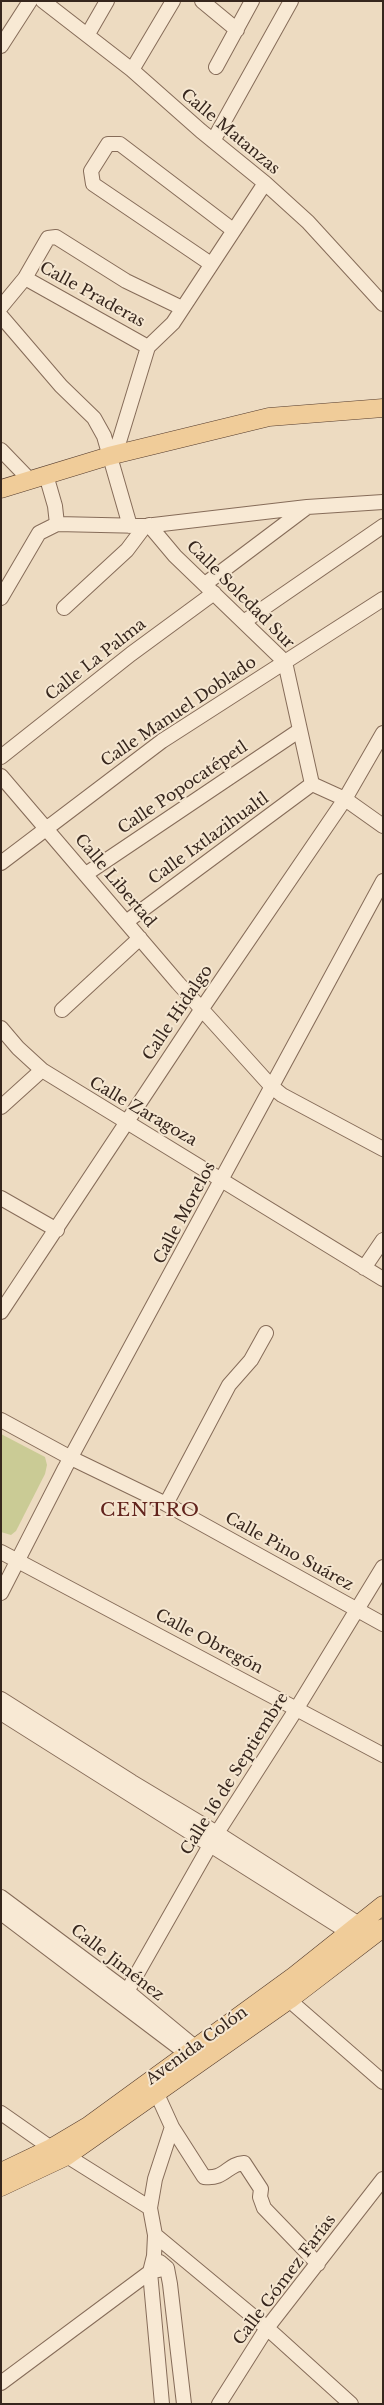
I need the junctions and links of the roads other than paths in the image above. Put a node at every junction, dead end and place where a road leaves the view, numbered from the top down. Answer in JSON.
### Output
{"nodes":[{"id":1,"x":30,"y":1,"type":"edge"},
{"id":2,"x":43,"y":1,"type":"edge"},
{"id":3,"x":107,"y":1,"type":"edge"},
{"id":4,"x":173,"y":1,"type":"edge"},
{"id":5,"x":202,"y":1,"type":"edge"},
{"id":6,"x":252,"y":1,"type":"edge"},
{"id":7,"x":291,"y":1,"type":"edge"},
{"id":8,"x":237,"y":30,"type":"junction"},
{"id":9,"x":88,"y":34,"type":"junction"},
{"id":10,"x":1,"y":46,"type":"edge"},
{"id":11,"x":216,"y":67,"type":"dead end"},
{"id":12,"x":132,"y":70,"type":"junction"},
{"id":13,"x":213,"y":141,"type":"junction"},
{"id":14,"x":265,"y":183,"type":"junction"},
{"id":15,"x":233,"y":230,"type":"junction"},
{"id":16,"x":211,"y":264,"type":"junction"},
{"id":17,"x":26,"y":278,"type":"junction"},
{"id":18,"x":383,"y":304,"type":"edge"},
{"id":19,"x":1,"y":307,"type":"edge"},
{"id":20,"x":182,"y":308,"type":"junction"},
{"id":21,"x":1,"y":316,"type":"edge"},
{"id":22,"x":148,"y":346,"type":"junction"},
{"id":23,"x":383,"y":408,"type":"edge"},
{"id":24,"x":1,"y":450,"type":"edge"},
{"id":25,"x":112,"y":455,"type":"junction"},
{"id":26,"x":37,"y":477,"type":"junction"},
{"id":27,"x":1,"y":490,"type":"edge"},
{"id":28,"x":383,"y":502,"type":"edge"},
{"id":29,"x":307,"y":507,"type":"junction"},
{"id":30,"x":57,"y":524,"type":"junction"},
{"id":31,"x":147,"y":525,"type":"junction"},
{"id":32,"x":130,"y":526,"type":"junction"},
{"id":33,"x":383,"y":526,"type":"edge"},
{"id":34,"x":209,"y":589,"type":"junction"},
{"id":35,"x":1,"y":598,"type":"edge"},
{"id":36,"x":383,"y":599,"type":"edge"},
{"id":37,"x":64,"y":608,"type":"dead end"},
{"id":38,"x":245,"y":621,"type":"junction"},
{"id":39,"x":285,"y":662,"type":"junction"},
{"id":40,"x":300,"y":730,"type":"junction"},
{"id":41,"x":383,"y":733,"type":"edge"},
{"id":42,"x":1,"y":757,"type":"edge"},
{"id":43,"x":1,"y":776,"type":"edge"},
{"id":44,"x":314,"y":785,"type":"junction"},
{"id":45,"x":342,"y":798,"type":"junction"},
{"id":46,"x":383,"y":826,"type":"edge"},
{"id":47,"x":47,"y":828,"type":"junction"},
{"id":48,"x":1,"y":863,"type":"edge"},
{"id":49,"x":86,"y":874,"type":"junction"},
{"id":50,"x":383,"y":880,"type":"edge"},
{"id":51,"x":126,"y":922,"type":"junction"},
{"id":52,"x":141,"y":938,"type":"junction"},
{"id":53,"x":203,"y":1007,"type":"junction"},
{"id":54,"x":62,"y":1010,"type":"dead end"},
{"id":55,"x":1,"y":1028,"type":"edge"},
{"id":56,"x":40,"y":1068,"type":"junction"},
{"id":57,"x":271,"y":1086,"type":"junction"},
{"id":58,"x":1,"y":1107,"type":"edge"},
{"id":59,"x":127,"y":1122,"type":"junction"},
{"id":60,"x":383,"y":1149,"type":"edge"},
{"id":61,"x":223,"y":1179,"type":"junction"},
{"id":62,"x":1,"y":1198,"type":"edge"},
{"id":63,"x":57,"y":1230,"type":"junction"},
{"id":64,"x":383,"y":1240,"type":"edge"},
{"id":65,"x":364,"y":1268,"type":"junction"},
{"id":66,"x":383,"y":1279,"type":"edge"},
{"id":67,"x":1,"y":1312,"type":"edge"},
{"id":68,"x":266,"y":1333,"type":"dead end"},
{"id":69,"x":1,"y":1420,"type":"edge"},
{"id":70,"x":71,"y":1458,"type":"junction"},
{"id":71,"x":166,"y":1504,"type":"junction"},
{"id":72,"x":1,"y":1552,"type":"edge"},
{"id":73,"x":18,"y":1561,"type":"junction"},
{"id":74,"x":383,"y":1567,"type":"edge"},
{"id":75,"x":1,"y":1593,"type":"edge"},
{"id":76,"x":356,"y":1609,"type":"junction"},
{"id":77,"x":383,"y":1624,"type":"edge"},
{"id":78,"x":1,"y":1699,"type":"edge"},
{"id":79,"x":297,"y":1708,"type":"junction"},
{"id":80,"x":1,"y":1713,"type":"edge"},
{"id":81,"x":44,"y":1733,"type":"junction"},
{"id":82,"x":383,"y":1755,"type":"edge"},
{"id":83,"x":130,"y":1787,"type":"junction"},
{"id":84,"x":217,"y":1833,"type":"junction"},
{"id":85,"x":210,"y":1845,"type":"junction"},
{"id":86,"x":2,"y":1905,"type":"edge"},
{"id":87,"x":383,"y":1905,"type":"edge"},
{"id":88,"x":366,"y":1932,"type":"edge"},
{"id":89,"x":124,"y":1997,"type":"junction"},
{"id":90,"x":289,"y":2000,"type":"junction"},
{"id":91,"x":198,"y":2056,"type":"junction"},
{"id":92,"x":383,"y":2082,"type":"edge"},
{"id":93,"x":151,"y":2089,"type":"junction"},
{"id":94,"x":1,"y":2113,"type":"edge"},
{"id":95,"x":172,"y":2127,"type":"junction"},
{"id":96,"x":51,"y":2148,"type":"junction"},
{"id":97,"x":67,"y":2156,"type":"junction"},
{"id":98,"x":1,"y":2172,"type":"edge"},
{"id":99,"x":383,"y":2179,"type":"edge"},
{"id":100,"x":1,"y":2187,"type":"edge"},
{"id":101,"x":150,"y":2208,"type":"junction"},
{"id":102,"x":155,"y":2235,"type":"junction"},
{"id":103,"x":154,"y":2256,"type":"junction"},
{"id":104,"x":318,"y":2264,"type":"junction"},
{"id":105,"x":167,"y":2268,"type":"junction"},
{"id":106,"x":150,"y":2272,"type":"junction"},
{"id":107,"x":267,"y":2328,"type":"junction"},
{"id":108,"x":1,"y":2383,"type":"edge"},
{"id":109,"x":162,"y":2404,"type":"edge"},
{"id":110,"x":184,"y":2404,"type":"edge"},
{"id":111,"x":218,"y":2404,"type":"edge"},
{"id":112,"x":351,"y":2404,"type":"edge"}],
"edges":[{"from":1,"to":10,"type":"street"},
{"from":2,"to":9,"type":"street","name":"Calle Matanzas"},
{"from":3,"to":9,"type":"street"},
{"from":4,"to":12,"type":"street"},
{"from":5,"to":8,"type":"street"},
{"from":6,"to":8,"type":"street"},
{"from":7,"to":13,"type":"street"},
{"from":8,"to":11,"type":"street"},
{"from":9,"to":12,"type":"street","name":"Calle Matanzas"},
{"from":12,"to":13,"type":"street","name":"Calle Matanzas"},
{"from":13,"to":14,"type":"street","name":"Calle Matanzas"},
{"from":14,"to":15,"type":"street"},
{"from":14,"to":18,"type":"street","name":"Calle Matanzas"},
{"from":15,"to":16,"type":"street"},
{"from":15,"to":16,"type":"street"},
{"from":16,"to":20,"type":"street"},
{"from":17,"to":19,"type":"street"},
{"from":17,"to":20,"type":"street"},
{"from":17,"to":22,"type":"street","name":"Calle Praderas"},
{"from":20,"to":22,"type":"street"},
{"from":21,"to":25,"type":"street"},
{"from":22,"to":25,"type":"street","name":"Calle Praderas"},
{"from":23,"to":25,"type":"main road"},
{"from":24,"to":26,"type":"street"},
{"from":25,"to":26,"type":"main road"},
{"from":25,"to":32,"type":"street"},
{"from":26,"to":27,"type":"main road"},
{"from":26,"to":30,"type":"street"},
{"from":28,"to":29,"type":"street"},
{"from":29,"to":31,"type":"street"},
{"from":29,"to":34,"type":"street","name":"Calle La Palma"},
{"from":30,"to":32,"type":"street"},
{"from":30,"to":35,"type":"street"},
{"from":31,"to":32,"type":"street"},
{"from":31,"to":34,"type":"street","name":"Calle Soledad Sur"},
{"from":31,"to":37,"type":"street"},
{"from":33,"to":38,"type":"street"},
{"from":34,"to":38,"type":"street","name":"Calle Soledad Sur"},
{"from":34,"to":42,"type":"street","name":"Calle La Palma"},
{"from":36,"to":39,"type":"street","name":"Calle Manuel Doblado"},
{"from":38,"to":39,"type":"street","name":"Calle Soledad Sur"},
{"from":39,"to":40,"type":"street","name":"Calle Soledad Sur"},
{"from":39,"to":47,"type":"street","name":"Calle Manuel Doblado"},
{"from":40,"to":44,"type":"street","name":"Calle Soledad Sur"},
{"from":40,"to":49,"type":"street","name":"Calle Popocatépetl"},
{"from":41,"to":45,"type":"street","name":"Calle Hidalgo"},
{"from":43,"to":47,"type":"street","name":"Calle Libertad"},
{"from":44,"to":45,"type":"street"},
{"from":44,"to":51,"type":"street","name":"Calle Ixtlazihualtl"},
{"from":45,"to":46,"type":"street"},
{"from":45,"to":53,"type":"street","name":"Calle Hidalgo"},
{"from":47,"to":48,"type":"street","name":"Calle Manuel Doblado"},
{"from":47,"to":49,"type":"street","name":"Calle Libertad"},
{"from":49,"to":51,"type":"street","name":"Calle Libertad"},
{"from":50,"to":57,"type":"street","name":"Calle Morelos"},
{"from":51,"to":52,"type":"street","name":"Calle Libertad"},
{"from":52,"to":53,"type":"street","name":"Calle Libertad"},
{"from":52,"to":54,"type":"street"},
{"from":53,"to":57,"type":"street","name":"Calle Libertad"},
{"from":53,"to":59,"type":"street","name":"Calle Hidalgo"},
{"from":55,"to":56,"type":"street","name":"Calle Zaragoza"},
{"from":56,"to":58,"type":"street"},
{"from":56,"to":59,"type":"street","name":"Calle Zaragoza"},
{"from":57,"to":60,"type":"street","name":"Calle Libertad"},
{"from":57,"to":61,"type":"street","name":"Calle Morelos"},
{"from":59,"to":61,"type":"street","name":"Calle Zaragoza"},
{"from":59,"to":63,"type":"street","name":"Calle Hidalgo"},
{"from":61,"to":65,"type":"street","name":"Calle Zaragoza"},
{"from":61,"to":70,"type":"street","name":"Calle Morelos"},
{"from":62,"to":63,"type":"street"},
{"from":63,"to":67,"type":"street","name":"Calle Hidalgo"},
{"from":64,"to":65,"type":"street"},
{"from":65,"to":66,"type":"street","name":"Calle Zaragoza"},
{"from":68,"to":71,"type":"street"},
{"from":69,"to":70,"type":"street","name":"Calle Pino Suárez"},
{"from":70,"to":71,"type":"street","name":"Calle Pino Suárez"},
{"from":70,"to":73,"type":"street","name":"Calle Morelos"},
{"from":71,"to":76,"type":"street","name":"Calle Pino Suárez"},
{"from":72,"to":73,"type":"street","name":"Calle Obregón"},
{"from":73,"to":75,"type":"street","name":"Calle Morelos"},
{"from":73,"to":79,"type":"street","name":"Calle Obregón"},
{"from":74,"to":76,"type":"street","name":"Calle 16 de Septiembre"},
{"from":76,"to":77,"type":"street","name":"Calle Pino Suárez"},
{"from":76,"to":79,"type":"street","name":"Calle 16 de Septiembre"},
{"from":78,"to":81,"type":"street"},
{"from":79,"to":82,"type":"street","name":"Calle Obregón"},
{"from":79,"to":84,"type":"street","name":"Calle 16 de Septiembre"},
{"from":80,"to":81,"type":"street"},
{"from":81,"to":83,"type":"street"},
{"from":83,"to":84,"type":"street"},
{"from":83,"to":85,"type":"street"},
{"from":84,"to":85,"type":"street","name":"Calle 16 de Septiembre"},
{"from":84,"to":88,"type":"street"},
{"from":85,"to":88,"type":"street"},
{"from":85,"to":89,"type":"street","name":"Calle 16 de Septiembre"},
{"from":86,"to":89,"type":"street","name":"Calle Jiménez"},
{"from":87,"to":88,"type":"main road","name":"Avenida Colón"},
{"from":88,"to":90,"type":"main road","name":"Avenida Colón"},
{"from":88,"to":91,"type":"main road","name":"Avenida Colón"},
{"from":89,"to":91,"type":"street","name":"Calle Jiménez"},
{"from":90,"to":91,"type":"main road","name":"Avenida Colón"},
{"from":90,"to":92,"type":"street"},
{"from":91,"to":93,"type":"main road","name":"Avenida Colón"},
{"from":93,"to":95,"type":"street"},
{"from":93,"to":96,"type":"main road","name":"Avenida Colón"},
{"from":93,"to":97,"type":"main road","name":"Avenida Colón"},
{"from":94,"to":96,"type":"street"},
{"from":95,"to":101,"type":"street"},
{"from":95,"to":104,"type":"street"},
{"from":96,"to":98,"type":"main road","name":"Avenida Colón"},
{"from":97,"to":100,"type":"main road","name":"Avenida Colón"},
{"from":97,"to":101,"type":"street"},
{"from":99,"to":104,"type":"street","name":"Calle Gómez Farías"},
{"from":101,"to":102,"type":"street"},
{"from":102,"to":103,"type":"street"},
{"from":102,"to":107,"type":"street"},
{"from":103,"to":105,"type":"street"},
{"from":103,"to":106,"type":"street"},
{"from":104,"to":107,"type":"street","name":"Calle Gómez Farías"},
{"from":105,"to":106,"type":"street"},
{"from":105,"to":110,"type":"street"},
{"from":106,"to":108,"type":"street"},
{"from":106,"to":109,"type":"street"},
{"from":107,"to":111,"type":"street","name":"Calle Gómez Farías"},
{"from":107,"to":112,"type":"street"}]}
